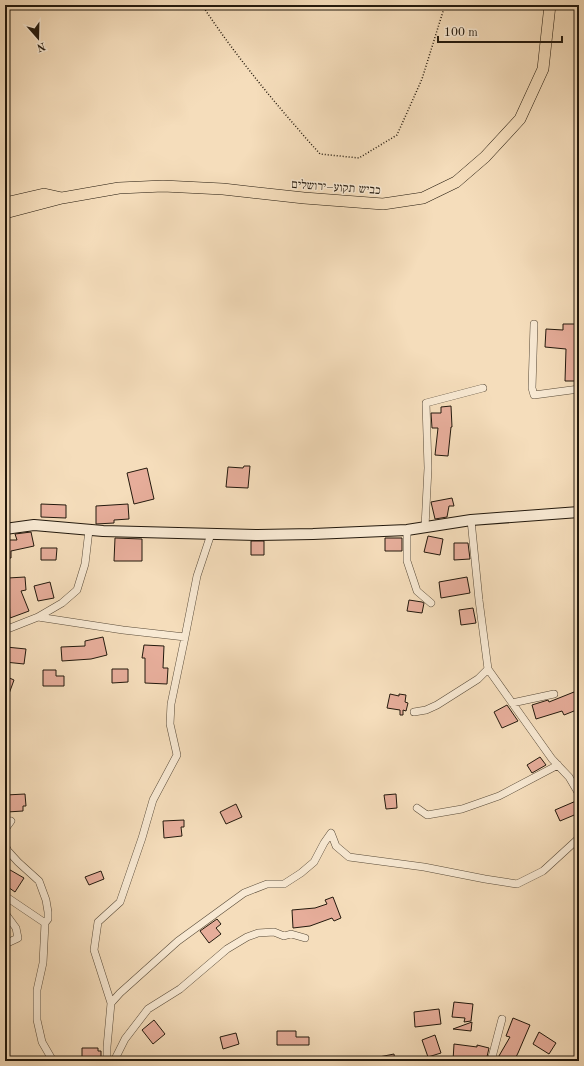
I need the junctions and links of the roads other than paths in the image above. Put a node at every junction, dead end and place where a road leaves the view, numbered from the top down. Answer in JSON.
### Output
{"nodes":[{"id":1,"x":550,"y":5,"type":"edge"},
{"id":2,"x":62,"y":198,"type":"junction"},
{"id":3,"x":5,"y":203,"type":"edge"},
{"id":4,"x":5,"y":213,"type":"edge"},
{"id":5,"x":534,"y":324,"type":"dead end"},
{"id":6,"x":483,"y":388,"type":"dead end"},
{"id":7,"x":579,"y":390,"type":"edge"},
{"id":8,"x":579,"y":512,"type":"edge"},
{"id":9,"x":472,"y":520,"type":"junction"},
{"id":10,"x":425,"y":527,"type":"junction"},
{"id":11,"x":5,"y":529,"type":"edge"},
{"id":12,"x":89,"y":530,"type":"junction"},
{"id":13,"x":407,"y":530,"type":"junction"},
{"id":14,"x":211,"y":534,"type":"junction"},
{"id":15,"x":431,"y":603,"type":"dead end"},
{"id":16,"x":38,"y":617,"type":"junction"},
{"id":17,"x":5,"y":630,"type":"edge"},
{"id":18,"x":185,"y":637,"type":"junction"},
{"id":19,"x":488,"y":669,"type":"junction"},
{"id":20,"x":554,"y":694,"type":"dead end"},
{"id":21,"x":512,"y":703,"type":"junction"},
{"id":22,"x":414,"y":712,"type":"dead end"},
{"id":23,"x":558,"y":766,"type":"junction"},
{"id":24,"x":579,"y":794,"type":"edge"},
{"id":25,"x":417,"y":808,"type":"dead end"},
{"id":26,"x":11,"y":821,"type":"dead end"},
{"id":27,"x":5,"y":830,"type":"edge"},
{"id":28,"x":579,"y":838,"type":"edge"},
{"id":29,"x":5,"y":845,"type":"edge"},
{"id":30,"x":5,"y":896,"type":"edge"},
{"id":31,"x":5,"y":913,"type":"edge"},
{"id":32,"x":44,"y":923,"type":"junction"},
{"id":33,"x":305,"y":938,"type":"dead end"},
{"id":34,"x":5,"y":944,"type":"edge"},
{"id":35,"x":111,"y":1003,"type":"junction"},
{"id":36,"x":502,"y":1019,"type":"dead end"},
{"id":37,"x":53,"y":1061,"type":"edge"},
{"id":38,"x":107,"y":1061,"type":"edge"},
{"id":39,"x":114,"y":1061,"type":"edge"},
{"id":40,"x":491,"y":1061,"type":"edge"}],
"edges":[{"from":1,"to":2,"type":"main road","name":"כביש תקוע–ירושלים"},
{"from":2,"to":3,"type":"main road"},
{"from":2,"to":4,"type":"main road","name":"כביש תקוע–ירושלים"},
{"from":5,"to":7,"type":"street"},
{"from":6,"to":10,"type":"street"},
{"from":8,"to":9,"type":"street"},
{"from":9,"to":10,"type":"street"},
{"from":9,"to":19,"type":"street"},
{"from":10,"to":13,"type":"street"},
{"from":11,"to":12,"type":"street"},
{"from":12,"to":14,"type":"street"},
{"from":12,"to":16,"type":"street"},
{"from":13,"to":14,"type":"street"},
{"from":13,"to":15,"type":"street"},
{"from":14,"to":18,"type":"street"},
{"from":16,"to":17,"type":"street"},
{"from":16,"to":18,"type":"street"},
{"from":18,"to":35,"type":"street"},
{"from":19,"to":21,"type":"street"},
{"from":19,"to":22,"type":"street"},
{"from":20,"to":21,"type":"street"},
{"from":21,"to":23,"type":"street"},
{"from":23,"to":24,"type":"street"},
{"from":23,"to":25,"type":"street"},
{"from":26,"to":27,"type":"street"},
{"from":28,"to":35,"type":"street"},
{"from":29,"to":32,"type":"street"},
{"from":30,"to":32,"type":"street"},
{"from":31,"to":34,"type":"street"},
{"from":32,"to":37,"type":"street"},
{"from":33,"to":39,"type":"street"},
{"from":35,"to":38,"type":"street"},
{"from":36,"to":40,"type":"street"}]}
